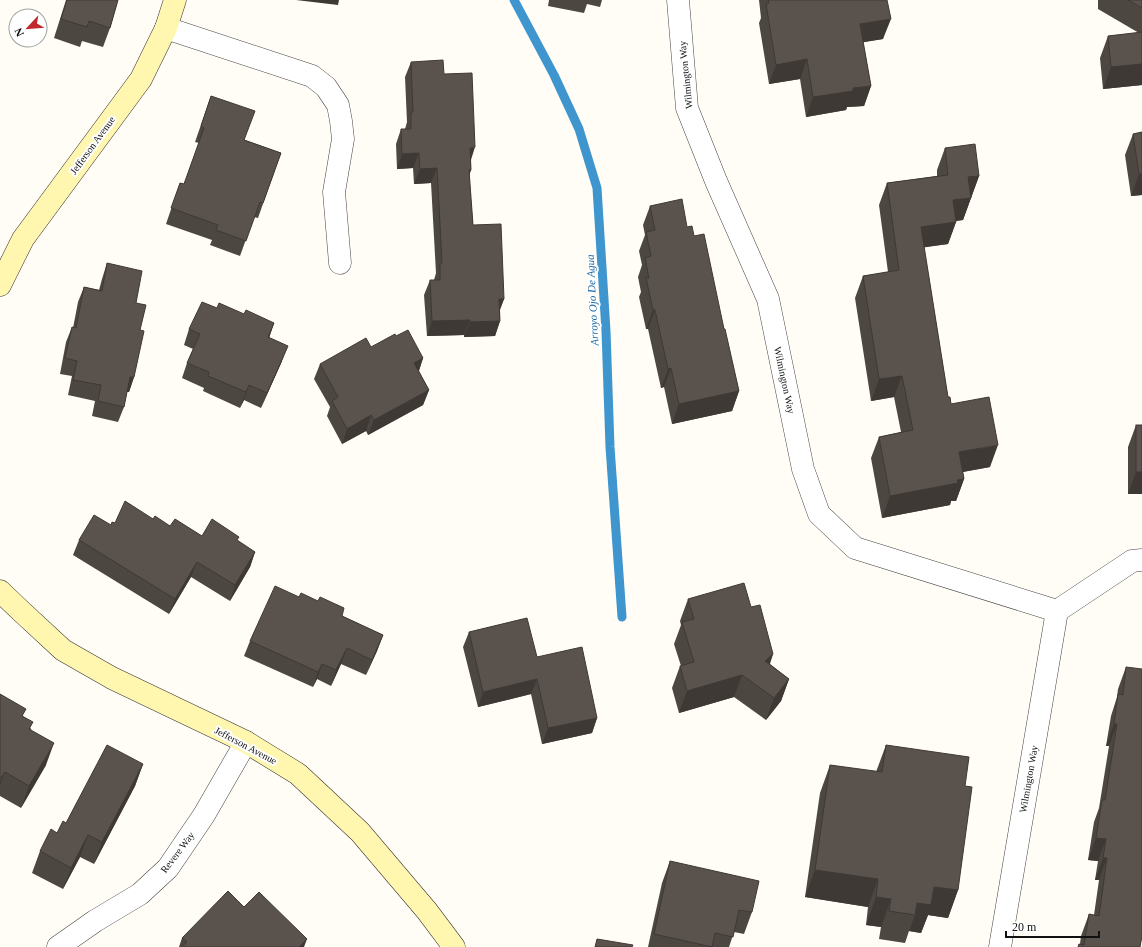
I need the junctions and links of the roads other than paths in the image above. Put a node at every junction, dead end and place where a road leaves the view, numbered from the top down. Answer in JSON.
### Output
{"nodes":[{"id":1,"x":175,"y":0,"type":"edge"},
{"id":2,"x":678,"y":0,"type":"edge"},
{"id":3,"x":166,"y":28,"type":"junction"},
{"id":4,"x":340,"y":263,"type":"dead end"},
{"id":5,"x":0,"y":285,"type":"edge"},
{"id":6,"x":1142,"y":560,"type":"edge"},
{"id":7,"x":0,"y":590,"type":"edge"},
{"id":8,"x":1057,"y":611,"type":"junction"},
{"id":9,"x":246,"y":742,"type":"junction"},
{"id":10,"x":58,"y":947,"type":"edge"},
{"id":11,"x":454,"y":947,"type":"edge"},
{"id":12,"x":1000,"y":947,"type":"edge"}],
"edges":[{"from":1,"to":3,"type":"street","name":"Jefferson Avenue"},
{"from":2,"to":8,"type":"street","name":"Wilmington Way"},
{"from":3,"to":4,"type":"street"},
{"from":3,"to":5,"type":"street","name":"Jefferson Avenue"},
{"from":6,"to":8,"type":"street"},
{"from":7,"to":9,"type":"street","name":"Jefferson Avenue"},
{"from":8,"to":12,"type":"street","name":"Wilmington Way"},
{"from":9,"to":10,"type":"street","name":"Revere Way"},
{"from":9,"to":11,"type":"street","name":"Jefferson Avenue"}]}
